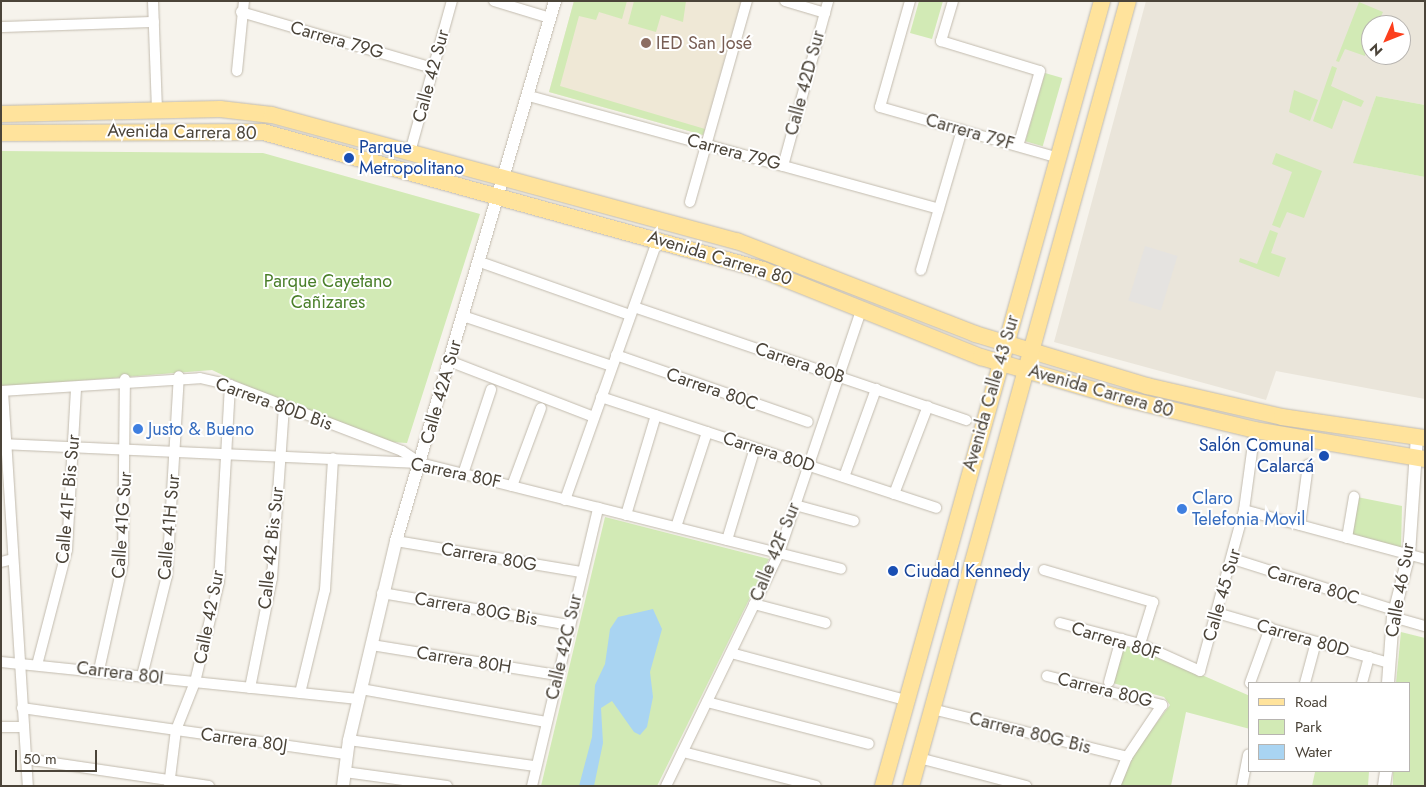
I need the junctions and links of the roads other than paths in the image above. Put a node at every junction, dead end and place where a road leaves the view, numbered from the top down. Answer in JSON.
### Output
{"nodes":[{"id":1,"x":153,"y":1,"type":"edge"},
{"id":2,"x":244,"y":1,"type":"edge"},
{"id":3,"x":452,"y":1,"type":"edge"},
{"id":4,"x":494,"y":1,"type":"edge"},
{"id":5,"x":555,"y":1,"type":"edge"},
{"id":6,"x":746,"y":1,"type":"edge"},
{"id":7,"x":785,"y":1,"type":"edge"},
{"id":8,"x":828,"y":1,"type":"edge"},
{"id":9,"x":910,"y":1,"type":"edge"},
{"id":10,"x":953,"y":1,"type":"edge"},
{"id":11,"x":1102,"y":1,"type":"edge"},
{"id":12,"x":1128,"y":1,"type":"edge"},
{"id":13,"x":241,"y":12,"type":"junction"},
{"id":14,"x":825,"y":13,"type":"junction"},
{"id":15,"x":550,"y":18,"type":"junction"},
{"id":16,"x":154,"y":22,"type":"junction"},
{"id":17,"x":1,"y":27,"type":"edge"},
{"id":18,"x":433,"y":68,"type":"junction"},
{"id":19,"x":237,"y":71,"type":"dead end"},
{"id":20,"x":529,"y":96,"type":"junction"},
{"id":21,"x":156,"y":111,"type":"junction"},
{"id":22,"x":1,"y":114,"type":"edge"},
{"id":23,"x":962,"y":130,"type":"junction"},
{"id":24,"x":1,"y":133,"type":"edge"},
{"id":25,"x":706,"y":145,"type":"junction"},
{"id":26,"x":1018,"y":146,"type":"junction"},
{"id":27,"x":410,"y":152,"type":"junction"},
{"id":28,"x":1059,"y":158,"type":"junction"},
{"id":29,"x":782,"y":166,"type":"junction"},
{"id":30,"x":506,"y":177,"type":"junction"},
{"id":31,"x":500,"y":196,"type":"junction"},
{"id":32,"x":690,"y":202,"type":"dead end"},
{"id":33,"x":939,"y":209,"type":"junction"},
{"id":34,"x":658,"y":239,"type":"junction"},
{"id":35,"x":480,"y":262,"type":"junction"},
{"id":36,"x":921,"y":270,"type":"dead end"},
{"id":37,"x":862,"y":308,"type":"junction"},
{"id":38,"x":632,"y":311,"type":"junction"},
{"id":39,"x":463,"y":316,"type":"junction"},
{"id":40,"x":1005,"y":343,"type":"junction"},
{"id":41,"x":1031,"y":351,"type":"junction"},
{"id":42,"x":616,"y":355,"type":"junction"},
{"id":43,"x":449,"y":361,"type":"junction"},
{"id":44,"x":999,"y":362,"type":"junction"},
{"id":45,"x":612,"y":366,"type":"junction"},
{"id":46,"x":1026,"y":370,"type":"junction"},
{"id":47,"x":179,"y":376,"type":"junction"},
{"id":48,"x":839,"y":376,"type":"junction"},
{"id":49,"x":125,"y":379,"type":"junction"},
{"id":50,"x":230,"y":385,"type":"junction"},
{"id":51,"x":76,"y":389,"type":"junction"},
{"id":52,"x":876,"y":389,"type":"junction"},
{"id":53,"x":491,"y":390,"type":"dead end"},
{"id":54,"x":2,"y":391,"type":"edge"},
{"id":55,"x":601,"y":397,"type":"junction"},
{"id":56,"x":928,"y":406,"type":"junction"},
{"id":57,"x":284,"y":408,"type":"junction"},
{"id":58,"x":541,"y":408,"type":"dead end"},
{"id":59,"x":656,"y":415,"type":"junction"},
{"id":60,"x":594,"y":417,"type":"junction"},
{"id":61,"x":966,"y":420,"type":"dead end"},
{"id":62,"x":808,"y":422,"type":"dead end"},
{"id":63,"x":1255,"y":430,"type":"junction"},
{"id":64,"x":707,"y":432,"type":"junction"},
{"id":65,"x":1421,"y":437,"type":"edge"},
{"id":66,"x":4,"y":444,"type":"edge"},
{"id":67,"x":73,"y":446,"type":"junction"},
{"id":68,"x":755,"y":448,"type":"junction"},
{"id":69,"x":127,"y":449,"type":"junction"},
{"id":70,"x":175,"y":451,"type":"junction"},
{"id":71,"x":226,"y":453,"type":"junction"},
{"id":72,"x":280,"y":456,"type":"junction"},
{"id":73,"x":333,"y":458,"type":"junction"},
{"id":74,"x":1420,"y":458,"type":"edge"},
{"id":75,"x":420,"y":463,"type":"junction"},
{"id":76,"x":1308,"y":465,"type":"dead end"},
{"id":77,"x":808,"y":466,"type":"junction"},
{"id":78,"x":463,"y":474,"type":"junction"},
{"id":79,"x":844,"y":478,"type":"junction"},
{"id":80,"x":512,"y":486,"type":"junction"},
{"id":81,"x":894,"y":494,"type":"junction"},
{"id":82,"x":1354,"y":497,"type":"dead end"},
{"id":83,"x":5,"y":500,"type":"edge"},
{"id":84,"x":565,"y":500,"type":"junction"},
{"id":85,"x":795,"y":505,"type":"junction"},
{"id":86,"x":598,"y":508,"type":"junction"},
{"id":87,"x":936,"y":508,"type":"dead end"},
{"id":88,"x":1244,"y":510,"type":"junction"},
{"id":89,"x":626,"y":515,"type":"junction"},
{"id":90,"x":854,"y":521,"type":"dead end"},
{"id":91,"x":1300,"y":525,"type":"junction"},
{"id":92,"x":676,"y":528,"type":"junction"},
{"id":93,"x":1347,"y":538,"type":"junction"},
{"id":94,"x":727,"y":540,"type":"junction"},
{"id":95,"x":396,"y":541,"type":"junction"},
{"id":96,"x":778,"y":553,"type":"junction"},
{"id":97,"x":1408,"y":554,"type":"junction"},
{"id":98,"x":12,"y":559,"type":"junction"},
{"id":99,"x":1425,"y":559,"type":"edge"},
{"id":100,"x":1233,"y":560,"type":"junction"},
{"id":101,"x":1,"y":562,"type":"edge"},
{"id":102,"x":841,"y":569,"type":"dead end"},
{"id":103,"x":1044,"y":570,"type":"dead end"},
{"id":104,"x":582,"y":572,"type":"junction"},
{"id":105,"x":382,"y":593,"type":"junction"},
{"id":106,"x":754,"y":604,"type":"junction"},
{"id":107,"x":1217,"y":613,"type":"junction"},
{"id":108,"x":1394,"y":613,"type":"junction"},
{"id":109,"x":826,"y":623,"type":"dead end"},
{"id":110,"x":1060,"y":623,"type":"dead end"},
{"id":111,"x":570,"y":625,"type":"junction"},
{"id":112,"x":1425,"y":626,"type":"edge"},
{"id":113,"x":1270,"y":628,"type":"junction"},
{"id":114,"x":1121,"y":639,"type":"junction"},
{"id":115,"x":1316,"y":642,"type":"junction"},
{"id":116,"x":372,"y":644,"type":"junction"},
{"id":117,"x":1140,"y":644,"type":"junction"},
{"id":118,"x":730,"y":653,"type":"junction"},
{"id":119,"x":1369,"y":657,"type":"junction"},
{"id":120,"x":1,"y":662,"type":"edge"},
{"id":121,"x":18,"y":663,"type":"junction"},
{"id":122,"x":1388,"y":663,"type":"junction"},
{"id":123,"x":37,"y":665,"type":"junction"},
{"id":124,"x":99,"y":670,"type":"junction"},
{"id":125,"x":1200,"y":671,"type":"joint"},
{"id":126,"x":557,"y":675,"type":"junction"},
{"id":127,"x":142,"y":676,"type":"junction"},
{"id":128,"x":1047,"y":676,"type":"dead end"},
{"id":129,"x":196,"y":682,"type":"junction"},
{"id":130,"x":1109,"y":682,"type":"dead end"},
{"id":131,"x":1251,"y":682,"type":"edge"},
{"id":132,"x":1305,"y":682,"type":"edge"},
{"id":133,"x":1362,"y":682,"type":"edge"},
{"id":134,"x":1388,"y":682,"type":"edge"},
{"id":135,"x":250,"y":688,"type":"junction"},
{"id":136,"x":300,"y":693,"type":"junction"},
{"id":137,"x":360,"y":694,"type":"junction"},
{"id":138,"x":905,"y":700,"type":"junction"},
{"id":139,"x":707,"y":702,"type":"junction"},
{"id":140,"x":22,"y":708,"type":"junction"},
{"id":141,"x":932,"y":709,"type":"junction"},
{"id":142,"x":546,"y":722,"type":"junction"},
{"id":143,"x":1,"y":726,"type":"edge"},
{"id":144,"x":24,"y":727,"type":"junction"},
{"id":145,"x":176,"y":730,"type":"junction"},
{"id":146,"x":349,"y":740,"type":"junction"},
{"id":147,"x":869,"y":744,"type":"dead end"},
{"id":148,"x":683,"y":752,"type":"junction"},
{"id":149,"x":347,"y":754,"type":"junction"},
{"id":150,"x":1248,"y":755,"type":"dead end"},
{"id":151,"x":1127,"y":757,"type":"junction"},
{"id":152,"x":919,"y":758,"type":"junction"},
{"id":153,"x":26,"y":759,"type":"junction"},
{"id":154,"x":535,"y":766,"type":"junction"},
{"id":155,"x":345,"y":772,"type":"junction"},
{"id":156,"x":1386,"y":772,"type":"edge"},
{"id":157,"x":169,"y":783,"type":"edge"},
{"id":158,"x":28,"y":786,"type":"edge"},
{"id":159,"x":209,"y":786,"type":"edge"},
{"id":160,"x":343,"y":786,"type":"edge"},
{"id":161,"x":447,"y":786,"type":"edge"},
{"id":162,"x":532,"y":786,"type":"edge"},
{"id":163,"x":666,"y":786,"type":"edge"},
{"id":164,"x":816,"y":786,"type":"edge"},
{"id":165,"x":883,"y":786,"type":"edge"},
{"id":166,"x":911,"y":786,"type":"edge"},
{"id":167,"x":1026,"y":786,"type":"edge"},
{"id":168,"x":1115,"y":786,"type":"edge"},
{"id":169,"x":1242,"y":786,"type":"edge"},
{"id":170,"x":1384,"y":786,"type":"edge"}],
"edges":[{"from":1,"to":16,"type":"street"},
{"from":2,"to":13,"type":"street"},
{"from":3,"to":18,"type":"street","name":"Calle 42 Sur"},
{"from":4,"to":15,"type":"street"},
{"from":5,"to":15,"type":"street","name":"Calle 42A Sur"},
{"from":6,"to":25,"type":"street"},
{"from":7,"to":14,"type":"street"},
{"from":8,"to":14,"type":"street","name":"Calle 42D Sur"},
{"from":9,"to":23,"type":"street","name":"Carrera 79F"},
{"from":10,"to":26,"type":"street"},
{"from":11,"to":28,"type":"main road","name":"Avenida Calle 43 Sur"},
{"from":12,"to":41,"type":"main road","name":"Avenida Calle 43 Sur"},
{"from":13,"to":18,"type":"street","name":"Carrera 79G"},
{"from":13,"to":19,"type":"street"},
{"from":14,"to":29,"type":"street","name":"Calle 42D Sur"},
{"from":15,"to":20,"type":"street","name":"Calle 42A Sur"},
{"from":16,"to":17,"type":"street"},
{"from":16,"to":21,"type":"street"},
{"from":18,"to":27,"type":"street","name":"Calle 42 Sur"},
{"from":20,"to":25,"type":"street","name":"Carrera 79G"},
{"from":20,"to":30,"type":"street","name":"Calle 42A Sur"},
{"from":21,"to":22,"type":"main road","name":"Avenida Carrera 80"},
{"from":21,"to":27,"type":"main road","name":"Avenida Carrera 80"},
{"from":23,"to":26,"type":"street","name":"Carrera 79F"},
{"from":23,"to":33,"type":"street"},
{"from":24,"to":31,"type":"main road","name":"Avenida Carrera 80"},
{"from":25,"to":29,"type":"street","name":"Carrera 79G"},
{"from":25,"to":32,"type":"street"},
{"from":26,"to":28,"type":"street","name":"Carrera 79F"},
{"from":27,"to":30,"type":"main road","name":"Avenida Carrera 80"},
{"from":28,"to":40,"type":"main road","name":"Avenida Calle 43 Sur"},
{"from":29,"to":33,"type":"street","name":"Carrera 79G"},
{"from":30,"to":31,"type":"street","name":"Calle 42A Sur"},
{"from":30,"to":40,"type":"main road","name":"Avenida Carrera 80"},
{"from":31,"to":34,"type":"main road","name":"Avenida Carrera 80"},
{"from":31,"to":35,"type":"street","name":"Calle 42A Sur"},
{"from":33,"to":36,"type":"street"},
{"from":34,"to":37,"type":"main road","name":"Avenida Carrera 80"},
{"from":34,"to":38,"type":"street"},
{"from":35,"to":38,"type":"street","name":"Carrera 80B"},
{"from":35,"to":39,"type":"street","name":"Calle 42A Sur"},
{"from":37,"to":44,"type":"main road","name":"Avenida Carrera 80"},
{"from":37,"to":48,"type":"street","name":"Calle 42F Sur"},
{"from":38,"to":42,"type":"street"},
{"from":38,"to":48,"type":"street","name":"Carrera 80B"},
{"from":39,"to":43,"type":"street","name":"Calle 42A Sur"},
{"from":39,"to":45,"type":"street"},
{"from":40,"to":41,"type":"main road","name":"Avenida Carrera 80"},
{"from":40,"to":44,"type":"main road","name":"Avenida Calle 43 Sur"},
{"from":41,"to":46,"type":"main road","name":"Avenida Calle 43 Sur"},
{"from":41,"to":65,"type":"main road","name":"Avenida Carrera 80"},
{"from":42,"to":45,"type":"street"},
{"from":42,"to":62,"type":"street","name":"Carrera 80C"},
{"from":43,"to":60,"type":"street"},
{"from":43,"to":75,"type":"street","name":"Calle 42A Sur"},
{"from":44,"to":46,"type":"main road","name":"Avenida Carrera 80"},
{"from":44,"to":138,"type":"main road","name":"Avenida Calle 43 Sur"},
{"from":45,"to":55,"type":"street"},
{"from":46,"to":63,"type":"main road","name":"Avenida Carrera 80"},
{"from":46,"to":141,"type":"main road","name":"Avenida Calle 43 Sur"},
{"from":47,"to":49,"type":"street","name":"Carrera 80D Bis"},
{"from":47,"to":50,"type":"street","name":"Carrera 80D Bis"},
{"from":47,"to":70,"type":"street","name":"Calle 41H Sur"},
{"from":48,"to":52,"type":"street","name":"Carrera 80B"},
{"from":48,"to":77,"type":"street","name":"Calle 42F Sur"},
{"from":49,"to":51,"type":"street","name":"Carrera 80D Bis"},
{"from":49,"to":69,"type":"street","name":"Calle 41G Sur"},
{"from":50,"to":57,"type":"street","name":"Carrera 80D Bis"},
{"from":50,"to":71,"type":"street","name":"Calle 42 Sur"},
{"from":51,"to":54,"type":"street","name":"Carrera 80D Bis"},
{"from":51,"to":67,"type":"street","name":"Calle 41F Bis Sur"},
{"from":52,"to":56,"type":"street","name":"Carrera 80B"},
{"from":52,"to":79,"type":"street"},
{"from":53,"to":78,"type":"street"},
{"from":54,"to":66,"type":"street"},
{"from":55,"to":59,"type":"street","name":"Carrera 80D"},
{"from":55,"to":60,"type":"street"},
{"from":56,"to":61,"type":"street","name":"Carrera 80B"},
{"from":56,"to":81,"type":"street"},
{"from":57,"to":72,"type":"street","name":"Calle 42 Bis Sur"},
{"from":57,"to":75,"type":"street","name":"Carrera 80D Bis"},
{"from":58,"to":80,"type":"street"},
{"from":59,"to":64,"type":"street","name":"Carrera 80D"},
{"from":59,"to":89,"type":"street"},
{"from":60,"to":84,"type":"street"},
{"from":63,"to":74,"type":"main road","name":"Avenida Carrera 80"},
{"from":63,"to":88,"type":"street","name":"Calle 45 Sur"},
{"from":64,"to":68,"type":"street","name":"Carrera 80D"},
{"from":64,"to":92,"type":"street"},
{"from":65,"to":74,"type":"street","name":"Calle 46 Sur"},
{"from":66,"to":67,"type":"street","name":"Carrera 80F"},
{"from":66,"to":83,"type":"street"},
{"from":67,"to":69,"type":"street","name":"Carrera 80F"},
{"from":67,"to":123,"type":"street","name":"Calle 41F Bis Sur"},
{"from":68,"to":77,"type":"street","name":"Carrera 80D"},
{"from":68,"to":94,"type":"street"},
{"from":69,"to":70,"type":"street","name":"Carrera 80F"},
{"from":69,"to":124,"type":"street","name":"Calle 41G Sur"},
{"from":70,"to":71,"type":"street","name":"Carrera 80F"},
{"from":70,"to":127,"type":"street","name":"Calle 41H Sur"},
{"from":71,"to":72,"type":"street","name":"Carrera 80F"},
{"from":71,"to":129,"type":"street","name":"Calle 42 Sur"},
{"from":72,"to":73,"type":"street","name":"Carrera 80F"},
{"from":72,"to":135,"type":"street","name":"Calle 42 Bis Sur"},
{"from":73,"to":75,"type":"street","name":"Carrera 80F"},
{"from":73,"to":136,"type":"street"},
{"from":74,"to":97,"type":"street","name":"Calle 46 Sur"},
{"from":75,"to":78,"type":"street","name":"Carrera 80F"},
{"from":75,"to":95,"type":"street","name":"Calle 42A Sur"},
{"from":76,"to":91,"type":"street"},
{"from":77,"to":79,"type":"street","name":"Carrera 80D"},
{"from":77,"to":85,"type":"street","name":"Calle 42F Sur"},
{"from":78,"to":80,"type":"street","name":"Carrera 80F"},
{"from":79,"to":81,"type":"street","name":"Carrera 80D"},
{"from":80,"to":84,"type":"street","name":"Carrera 80F"},
{"from":81,"to":87,"type":"street","name":"Carrera 80D"},
{"from":82,"to":93,"type":"street"},
{"from":83,"to":98,"type":"street"},
{"from":84,"to":86,"type":"street","name":"Carrera 80F"},
{"from":85,"to":90,"type":"street"},
{"from":85,"to":96,"type":"street","name":"Calle 42F Sur"},
{"from":86,"to":89,"type":"street","name":"Carrera 80F"},
{"from":86,"to":104,"type":"street","name":"Calle 42C Sur"},
{"from":88,"to":91,"type":"street"},
{"from":88,"to":100,"type":"street","name":"Calle 45 Sur"},
{"from":89,"to":92,"type":"street","name":"Carrera 80F"},
{"from":91,"to":93,"type":"street"},
{"from":92,"to":94,"type":"street","name":"Carrera 80F"},
{"from":93,"to":97,"type":"street"},
{"from":94,"to":96,"type":"street","name":"Carrera 80F"},
{"from":95,"to":104,"type":"street","name":"Carrera 80G"},
{"from":95,"to":105,"type":"street","name":"Calle 42A Sur"},
{"from":96,"to":102,"type":"street","name":"Carrera 80F"},
{"from":96,"to":106,"type":"street","name":"Calle 42F Sur"},
{"from":97,"to":99,"type":"street"},
{"from":97,"to":108,"type":"street","name":"Calle 46 Sur"},
{"from":98,"to":101,"type":"street"},
{"from":98,"to":121,"type":"street"},
{"from":100,"to":107,"type":"street","name":"Calle 45 Sur"},
{"from":100,"to":108,"type":"street","name":"Carrera 80C"},
{"from":103,"to":117,"type":"street"},
{"from":104,"to":111,"type":"street","name":"Calle 42C Sur"},
{"from":105,"to":111,"type":"street","name":"Carrera 80G Bis"},
{"from":105,"to":116,"type":"street","name":"Calle 42A Sur"},
{"from":106,"to":109,"type":"street"},
{"from":106,"to":118,"type":"street","name":"Calle 42F Sur"},
{"from":107,"to":113,"type":"street","name":"Carrera 80D"},
{"from":107,"to":125,"type":"street","name":"Calle 45 Sur"},
{"from":108,"to":112,"type":"street","name":"Carrera 80C"},
{"from":108,"to":122,"type":"street","name":"Calle 46 Sur"},
{"from":110,"to":114,"type":"street","name":"Carrera 80F"},
{"from":111,"to":126,"type":"street","name":"Calle 42C Sur"},
{"from":113,"to":115,"type":"street","name":"Carrera 80D"},
{"from":113,"to":131,"type":"street"},
{"from":114,"to":117,"type":"street","name":"Carrera 80F"},
{"from":114,"to":130,"type":"street"},
{"from":115,"to":119,"type":"street","name":"Carrera 80D"},
{"from":115,"to":132,"type":"street"},
{"from":116,"to":126,"type":"street","name":"Carrera 80H"},
{"from":116,"to":137,"type":"street","name":"Calle 42A Sur"},
{"from":117,"to":125,"type":"street","name":"Carrera 80F"},
{"from":118,"to":138,"type":"street"},
{"from":118,"to":139,"type":"street","name":"Calle 42F Sur"},
{"from":119,"to":122,"type":"street","name":"Carrera 80D"},
{"from":119,"to":133,"type":"street"},
{"from":120,"to":121,"type":"street","name":"Carrera 80I"},
{"from":121,"to":123,"type":"street","name":"Carrera 80I"},
{"from":121,"to":140,"type":"street"},
{"from":122,"to":134,"type":"street","name":"Calle 46 Sur"},
{"from":123,"to":124,"type":"street","name":"Carrera 80I"},
{"from":124,"to":127,"type":"street","name":"Carrera 80I"},
{"from":126,"to":142,"type":"street","name":"Calle 42C Sur"},
{"from":127,"to":129,"type":"street","name":"Carrera 80I"},
{"from":128,"to":151,"type":"street","name":"Carrera 80G"},
{"from":129,"to":135,"type":"street","name":"Carrera 80I"},
{"from":129,"to":145,"type":"street","name":"Calle 42 Sur"},
{"from":135,"to":136,"type":"street","name":"Carrera 80I"},
{"from":136,"to":137,"type":"street","name":"Carrera 80I"},
{"from":137,"to":142,"type":"street","name":"Carrera 80I"},
{"from":137,"to":146,"type":"street","name":"Calle 42A Sur"},
{"from":138,"to":165,"type":"main road","name":"Avenida Calle 43 Sur"},
{"from":139,"to":147,"type":"street"},
{"from":139,"to":148,"type":"street","name":"Calle 42F Sur"},
{"from":140,"to":144,"type":"street"},
{"from":140,"to":145,"type":"street","name":"Carrera 80J"},
{"from":141,"to":151,"type":"street","name":"Carrera 80G Bis"},
{"from":141,"to":152,"type":"main road","name":"Avenida Calle 43 Sur"},
{"from":142,"to":154,"type":"street","name":"Calle 42C Sur"},
{"from":143,"to":144,"type":"street"},
{"from":144,"to":153,"type":"street"},
{"from":145,"to":149,"type":"street","name":"Carrera 80J"},
{"from":145,"to":157,"type":"street","name":"Calle 42 Sur"},
{"from":146,"to":149,"type":"street","name":"Calle 42A Sur"},
{"from":146,"to":154,"type":"street"},
{"from":148,"to":163,"type":"street","name":"Calle 42F Sur"},
{"from":148,"to":164,"type":"street"},
{"from":149,"to":155,"type":"street","name":"Calle 42A Sur"},
{"from":150,"to":169,"type":"street"},
{"from":151,"to":168,"type":"street"},
{"from":152,"to":166,"type":"main road","name":"Avenida Calle 43 Sur"},
{"from":152,"to":167,"type":"street"},
{"from":153,"to":157,"type":"street"},
{"from":153,"to":158,"type":"street"},
{"from":154,"to":162,"type":"street","name":"Calle 42C Sur"},
{"from":155,"to":160,"type":"street","name":"Calle 42A Sur"},
{"from":155,"to":161,"type":"street"},
{"from":156,"to":170,"type":"street"},
{"from":157,"to":159,"type":"street"}]}
